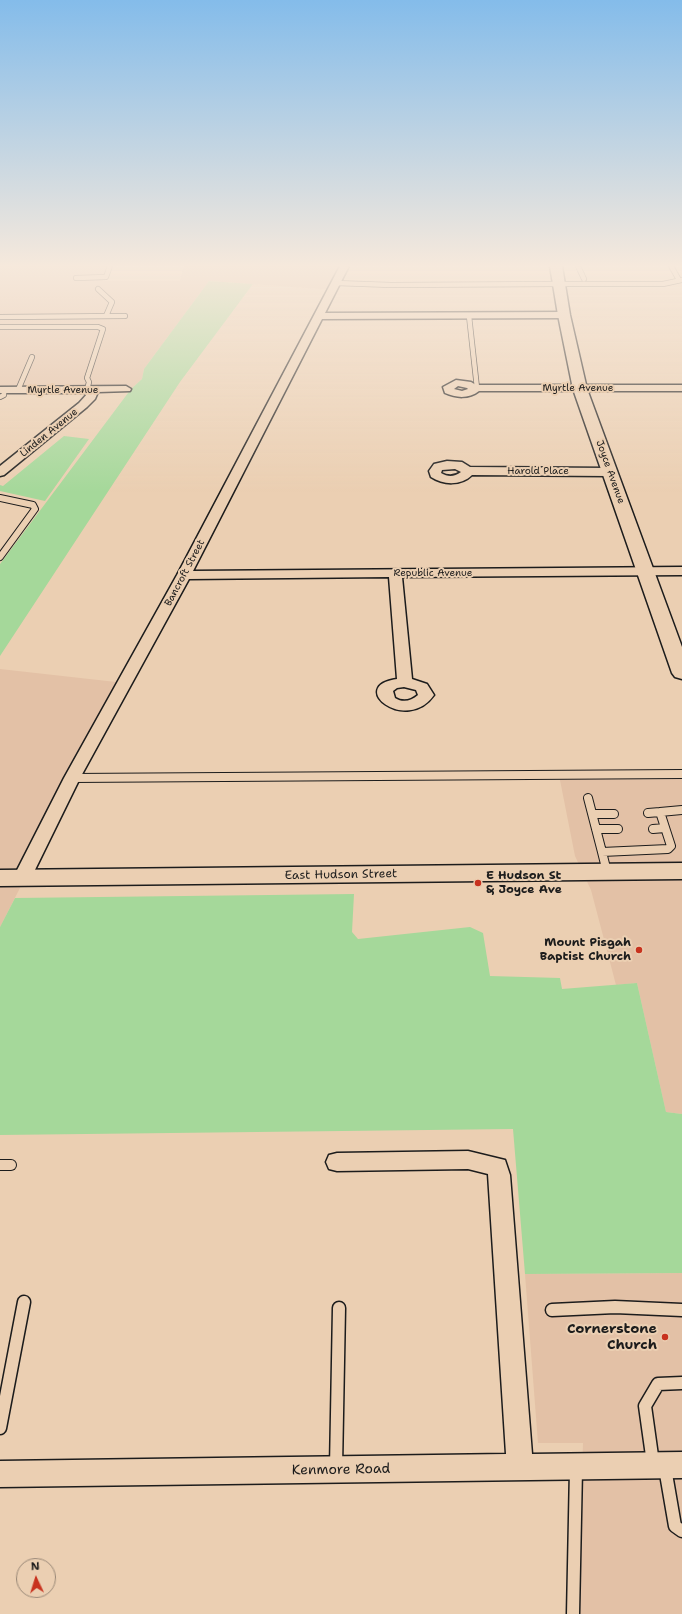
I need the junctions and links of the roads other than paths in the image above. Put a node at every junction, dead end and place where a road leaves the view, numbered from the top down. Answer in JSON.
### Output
{"nodes":[{"id":1,"x":98,"y":341,"type":"edge"},
{"id":2,"x":307,"y":341,"type":"edge"},
{"id":3,"x":471,"y":341,"type":"edge"},
{"id":4,"x":570,"y":341,"type":"edge"},
{"id":5,"x":32,"y":357,"type":"dead end"},
{"id":6,"x":476,"y":388,"type":"joint"},
{"id":7,"x":682,"y":388,"type":"edge"},
{"id":8,"x":126,"y":389,"type":"dead end"},
{"id":9,"x":580,"y":389,"type":"junction"},
{"id":10,"x":18,"y":390,"type":"junction"},
{"id":11,"x":91,"y":390,"type":"junction"},
{"id":12,"x":1,"y":392,"type":"edge"},
{"id":13,"x":467,"y":471,"type":"dead end"},
{"id":14,"x":0,"y":472,"type":"edge"},
{"id":15,"x":609,"y":472,"type":"junction"},
{"id":16,"x":0,"y":498,"type":"edge"},
{"id":17,"x":0,"y":557,"type":"edge"},
{"id":18,"x":646,"y":571,"type":"junction"},
{"id":19,"x":682,"y":571,"type":"edge"},
{"id":20,"x":395,"y":573,"type":"junction"},
{"id":21,"x":184,"y":575,"type":"junction"},
{"id":22,"x":682,"y":673,"type":"edge"},
{"id":23,"x":405,"y":682,"type":"dead end"},
{"id":24,"x":682,"y":774,"type":"edge"},
{"id":25,"x":72,"y":778,"type":"junction"},
{"id":26,"x":588,"y":798,"type":"dead end"},
{"id":27,"x":682,"y":810,"type":"edge"},
{"id":28,"x":660,"y":812,"type":"junction"},
{"id":29,"x":648,"y":813,"type":"dead end"},
{"id":30,"x":592,"y":814,"type":"junction"},
{"id":31,"x":614,"y":814,"type":"dead end"},
{"id":32,"x":666,"y":828,"type":"junction"},
{"id":33,"x":618,"y":829,"type":"dead end"},
{"id":34,"x":653,"y":829,"type":"dead end"},
{"id":35,"x":596,"y":830,"type":"junction"},
{"id":36,"x":604,"y":862,"type":"junction"},
{"id":37,"x":682,"y":871,"type":"edge"},
{"id":38,"x":11,"y":878,"type":"edge"},
{"id":39,"x":338,"y":1162,"type":"dead end"},
{"id":40,"x":24,"y":1302,"type":"dead end"},
{"id":41,"x":339,"y":1308,"type":"dead end"},
{"id":42,"x":552,"y":1310,"type":"dead end"},
{"id":43,"x":682,"y":1310,"type":"edge"},
{"id":44,"x":682,"y":1383,"type":"edge"},
{"id":45,"x":0,"y":1428,"type":"edge"},
{"id":46,"x":667,"y":1465,"type":"edge"},
{"id":47,"x":576,"y":1466,"type":"junction"},
{"id":48,"x":520,"y":1467,"type":"junction"},
{"id":49,"x":336,"y":1470,"type":"junction"},
{"id":50,"x":0,"y":1474,"type":"edge"},
{"id":51,"x":682,"y":1532,"type":"edge"},
{"id":52,"x":573,"y":1614,"type":"edge"}],
"edges":[{"from":1,"to":11,"type":"lane"},
{"from":2,"to":21,"type":"street","name":"Bancroft Street"},
{"from":3,"to":6,"type":"lane"},
{"from":4,"to":9,"type":"street","name":"Joyce Avenue"},
{"from":5,"to":10,"type":"lane"},
{"from":6,"to":9,"type":"street","name":"Myrtle Avenue"},
{"from":7,"to":9,"type":"street","name":"Myrtle Avenue"},
{"from":8,"to":11,"type":"street","name":"Myrtle Avenue"},
{"from":9,"to":15,"type":"street","name":"Joyce Avenue"},
{"from":10,"to":11,"type":"street","name":"Myrtle Avenue"},
{"from":10,"to":12,"type":"street","name":"Myrtle Avenue"},
{"from":11,"to":14,"type":"street","name":"Linden Avenue"},
{"from":13,"to":15,"type":"street","name":"Harold Place"},
{"from":15,"to":18,"type":"street","name":"Joyce Avenue"},
{"from":16,"to":17,"type":"lane"},
{"from":18,"to":19,"type":"street","name":"Republic Avenue"},
{"from":18,"to":20,"type":"street","name":"Republic Avenue"},
{"from":18,"to":22,"type":"street","name":"Joyce Avenue"},
{"from":20,"to":21,"type":"street","name":"Republic Avenue"},
{"from":20,"to":23,"type":"street"},
{"from":21,"to":25,"type":"street","name":"Bancroft Street"},
{"from":24,"to":25,"type":"lane"},
{"from":25,"to":38,"type":"street","name":"Bancroft Street"},
{"from":26,"to":30,"type":"lane"},
{"from":27,"to":28,"type":"lane"},
{"from":28,"to":29,"type":"lane"},
{"from":28,"to":32,"type":"lane"},
{"from":30,"to":31,"type":"lane"},
{"from":30,"to":35,"type":"lane"},
{"from":32,"to":34,"type":"lane"},
{"from":32,"to":36,"type":"lane"},
{"from":33,"to":35,"type":"lane"},
{"from":35,"to":36,"type":"lane"},
{"from":36,"to":37,"type":"street","name":"East Hudson Street"},
{"from":36,"to":38,"type":"street","name":"East Hudson Street"},
{"from":39,"to":48,"type":"street"},
{"from":40,"to":45,"type":"lane"},
{"from":41,"to":49,"type":"lane"},
{"from":42,"to":43,"type":"lane"},
{"from":44,"to":46,"type":"lane"},
{"from":46,"to":47,"type":"street","name":"Kenmore Road"},
{"from":46,"to":51,"type":"lane"},
{"from":47,"to":48,"type":"street","name":"Kenmore Road"},
{"from":47,"to":52,"type":"lane"},
{"from":48,"to":49,"type":"street","name":"Kenmore Road"},
{"from":49,"to":50,"type":"street","name":"Kenmore Road"}]}
